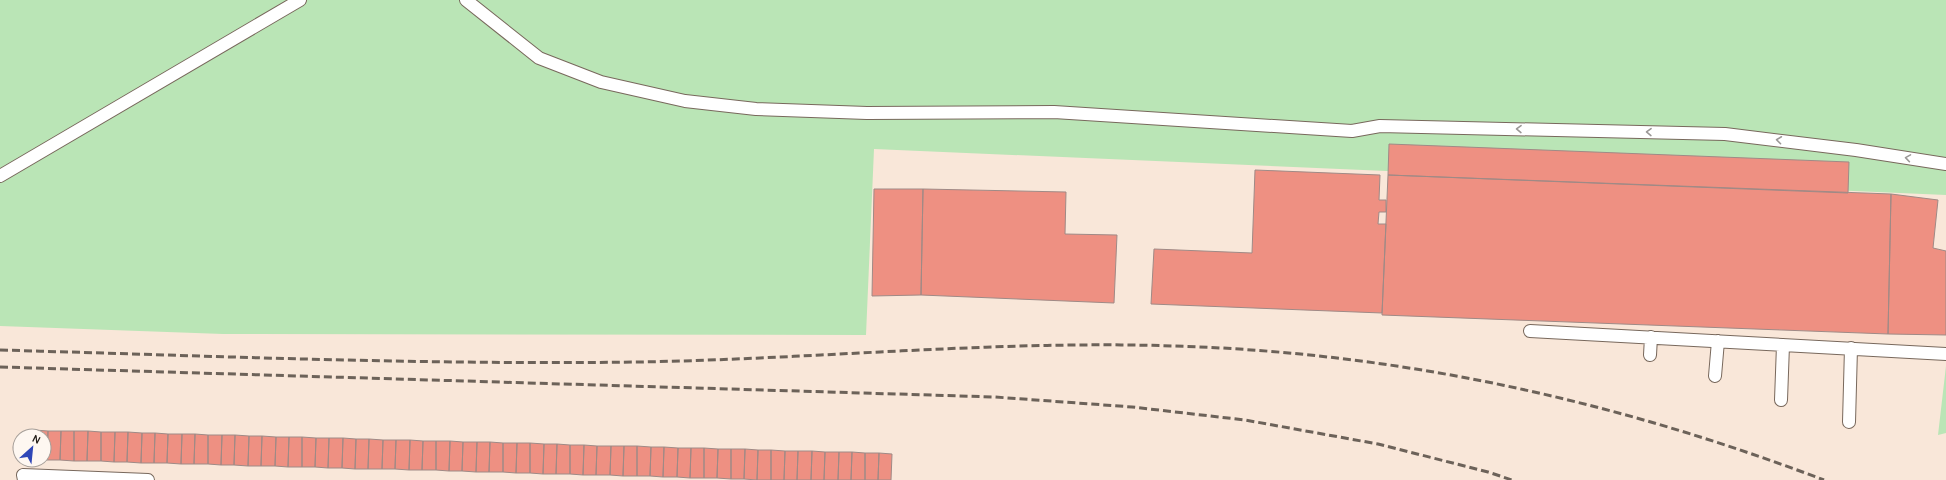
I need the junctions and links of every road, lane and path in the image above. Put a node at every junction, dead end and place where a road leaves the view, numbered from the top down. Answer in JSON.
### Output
{"nodes":[{"id":1,"x":300,"y":0,"type":"edge"},
{"id":2,"x":466,"y":0,"type":"edge"},
{"id":3,"x":1946,"y":164,"type":"edge"},
{"id":4,"x":0,"y":176,"type":"edge"},
{"id":5,"x":1530,"y":331,"type":"dead end"},
{"id":6,"x":1651,"y":337,"type":"junction"},
{"id":7,"x":1718,"y":341,"type":"junction"},
{"id":8,"x":1783,"y":345,"type":"junction"},
{"id":9,"x":1851,"y":348,"type":"junction"},
{"id":10,"x":1946,"y":354,"type":"edge"},
{"id":11,"x":1650,"y":355,"type":"dead end"},
{"id":12,"x":1715,"y":376,"type":"dead end"},
{"id":13,"x":1781,"y":400,"type":"dead end"},
{"id":14,"x":1849,"y":422,"type":"dead end"},
{"id":15,"x":24,"y":477,"type":"edge"},
{"id":16,"x":148,"y":480,"type":"edge"}],
"edges":[{"from":1,"to":4,"type":"lane"},
{"from":3,"to":2,"type":"lane","one_way":true},
{"from":5,"to":6,"type":"lane"},
{"from":6,"to":7,"type":"lane"},
{"from":6,"to":11,"type":"lane"},
{"from":7,"to":8,"type":"lane"},
{"from":7,"to":12,"type":"lane"},
{"from":8,"to":9,"type":"lane"},
{"from":8,"to":13,"type":"lane"},
{"from":9,"to":10,"type":"lane"},
{"from":9,"to":14,"type":"lane"},
{"from":15,"to":16,"type":"lane"}]}
